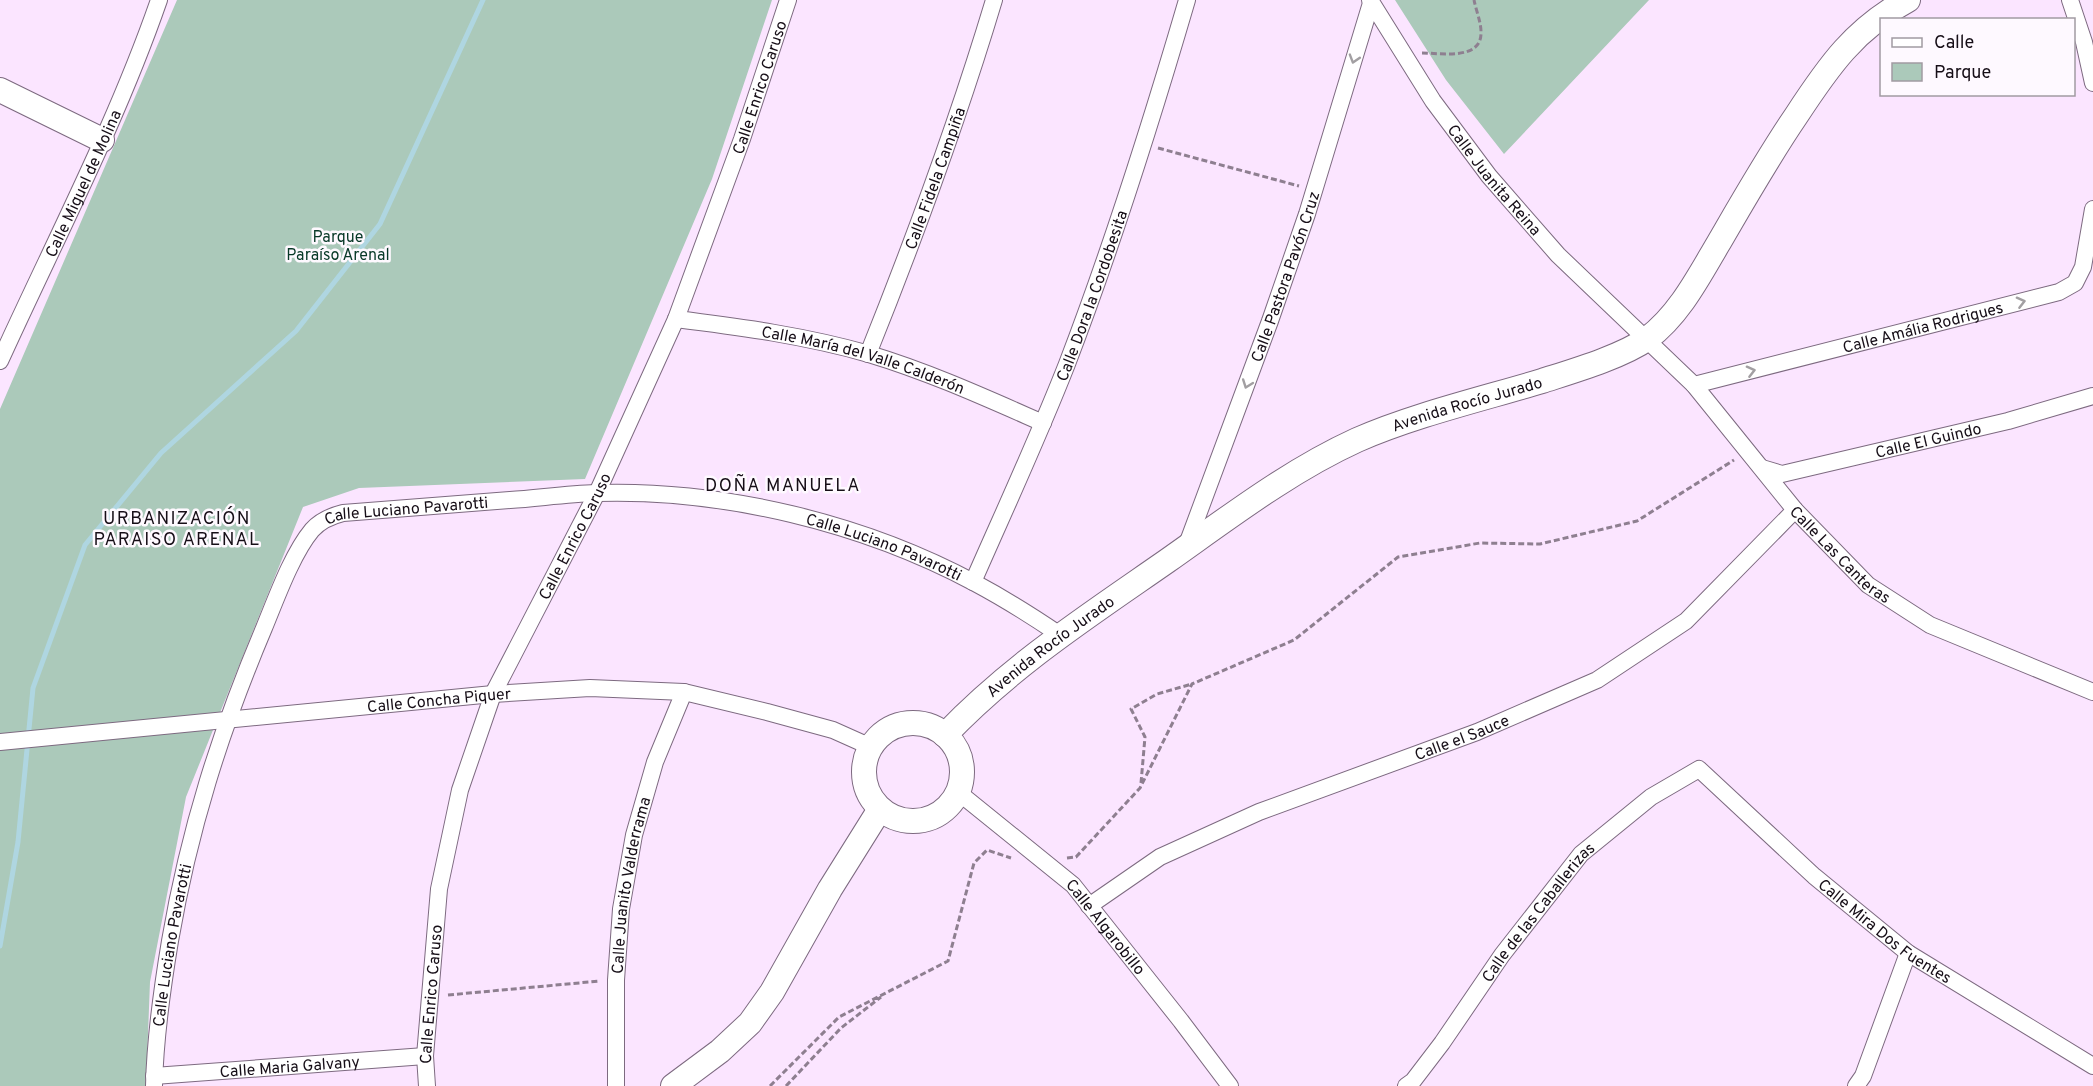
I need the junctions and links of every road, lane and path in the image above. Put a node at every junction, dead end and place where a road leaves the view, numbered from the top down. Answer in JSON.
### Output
{"nodes":[{"id":1,"x":159,"y":0,"type":"edge"},
{"id":2,"x":788,"y":0,"type":"edge"},
{"id":3,"x":994,"y":0,"type":"edge"},
{"id":4,"x":1187,"y":0,"type":"edge"},
{"id":5,"x":1474,"y":0,"type":"edge"},
{"id":6,"x":1908,"y":0,"type":"edge"},
{"id":7,"x":2070,"y":0,"type":"edge"},
{"id":8,"x":1371,"y":2,"type":"edge"},
{"id":9,"x":1402,"y":52,"type":"junction"},
{"id":10,"x":2093,"y":83,"type":"edge"},
{"id":11,"x":0,"y":90,"type":"edge"},
{"id":12,"x":102,"y":140,"type":"junction"},
{"id":13,"x":1145,"y":144,"type":"junction"},
{"id":14,"x":1314,"y":190,"type":"junction"},
{"id":15,"x":2093,"y":209,"type":"edge"},
{"id":16,"x":676,"y":319,"type":"junction"},
{"id":17,"x":1646,"y":339,"type":"junction"},
{"id":18,"x":868,"y":354,"type":"junction"},
{"id":19,"x":0,"y":362,"type":"edge"},
{"id":20,"x":1694,"y":385,"type":"junction"},
{"id":21,"x":2093,"y":396,"type":"edge"},
{"id":22,"x":1043,"y":423,"type":"junction"},
{"id":23,"x":1762,"y":468,"type":"junction"},
{"id":24,"x":597,"y":493,"type":"junction"},
{"id":25,"x":1795,"y":510,"type":"junction"},
{"id":26,"x":1186,"y":547,"type":"junction"},
{"id":27,"x":974,"y":582,"type":"junction"},
{"id":28,"x":1060,"y":635,"type":"junction"},
{"id":29,"x":1192,"y":684,"type":"junction"},
{"id":30,"x":684,"y":692,"type":"junction"},
{"id":31,"x":2093,"y":692,"type":"edge"},
{"id":32,"x":492,"y":694,"type":"junction"},
{"id":33,"x":227,"y":721,"type":"junction"},
{"id":34,"x":945,"y":735,"type":"junction"},
{"id":35,"x":1,"y":742,"type":"edge"},
{"id":36,"x":871,"y":747,"type":"junction"},
{"id":37,"x":1699,"y":769,"type":"joint"},
{"id":38,"x":1140,"y":788,"type":"junction"},
{"id":39,"x":958,"y":792,"type":"junction"},
{"id":40,"x":880,"y":809,"type":"junction"},
{"id":41,"x":1040,"y":859,"type":"junction"},
{"id":42,"x":1089,"y":906,"type":"junction"},
{"id":43,"x":1908,"y":954,"type":"junction"},
{"id":44,"x":616,"y":980,"type":"junction"},
{"id":45,"x":890,"y":991,"type":"junction"},
{"id":46,"x":429,"y":996,"type":"junction"},
{"id":47,"x":425,"y":1056,"type":"junction"},
{"id":48,"x":2093,"y":1066,"type":"edge"},
{"id":49,"x":154,"y":1081,"type":"edge"},
{"id":50,"x":427,"y":1086,"type":"edge"},
{"id":51,"x":616,"y":1086,"type":"edge"},
{"id":52,"x":673,"y":1086,"type":"edge"},
{"id":53,"x":770,"y":1086,"type":"edge"},
{"id":54,"x":786,"y":1086,"type":"edge"},
{"id":55,"x":1230,"y":1086,"type":"edge"},
{"id":56,"x":1406,"y":1086,"type":"edge"},
{"id":57,"x":1856,"y":1086,"type":"edge"}],
"edges":[{"from":1,"to":12,"type":"street","name":"Calle Miguel de Molina"},
{"from":2,"to":16,"type":"street","name":"Calle Enrico Caruso"},
{"from":3,"to":18,"type":"street","name":"Calle Fidela Campiña"},
{"from":4,"to":13,"type":"street","name":"Calle Dora la Cordobesita"},
{"from":5,"to":9,"type":"path"},
{"from":6,"to":17,"type":"street","name":"Avenida Rocío Jurado"},
{"from":7,"to":10,"type":"street"},
{"from":8,"to":9,"type":"street","name":"Calle Juanita Reina"},
{"from":8,"to":14,"type":"street","name":"Calle Pastora Pavón Cruz","one_way":true},
{"from":9,"to":17,"type":"street","name":"Calle Juanita Reina"},
{"from":11,"to":12,"type":"street"},
{"from":12,"to":19,"type":"street","name":"Calle Miguel de Molina"},
{"from":13,"to":14,"type":"path"},
{"from":13,"to":22,"type":"street","name":"Calle Dora la Cordobesita"},
{"from":14,"to":26,"type":"street","name":"Calle Pastora Pavón Cruz","one_way":true},
{"from":20,"to":15,"type":"street","name":"Calle Amália Rodrigues","one_way":true},
{"from":16,"to":18,"type":"street","name":"Calle María del Valle Calderón"},
{"from":16,"to":24,"type":"street","name":"Calle Enrico Caruso"},
{"from":17,"to":20,"type":"street","name":"Calle Las Canteras"},
{"from":17,"to":26,"type":"street","name":"Avenida Rocío Jurado"},
{"from":18,"to":22,"type":"street","name":"Calle María del Valle Calderón"},
{"from":20,"to":23,"type":"street","name":"Calle Las Canteras"},
{"from":21,"to":23,"type":"street","name":"Calle El Guindo"},
{"from":22,"to":27,"type":"street","name":"Calle Dora la Cordobesita"},
{"from":23,"to":25,"type":"street","name":"Calle Las Canteras"},
{"from":23,"to":29,"type":"path"},
{"from":24,"to":27,"type":"street","name":"Calle Luciano Pavarotti"},
{"from":24,"to":32,"type":"street","name":"Calle Enrico Caruso"},
{"from":24,"to":33,"type":"street","name":"Calle Luciano Pavarotti"},
{"from":25,"to":31,"type":"street","name":"Calle Las Canteras"},
{"from":25,"to":42,"type":"street","name":"Calle el Sauce"},
{"from":26,"to":28,"type":"street","name":"Avenida Rocío Jurado"},
{"from":27,"to":28,"type":"street","name":"Calle Luciano Pavarotti"},
{"from":28,"to":34,"type":"street","name":"Avenida Rocío Jurado"},
{"from":29,"to":38,"type":"path"},
{"from":29,"to":38,"type":"path"},
{"from":30,"to":32,"type":"street","name":"Calle Concha Piquer"},
{"from":30,"to":36,"type":"street","name":"Calle Concha Piquer"},
{"from":30,"to":44,"type":"street","name":"Calle Juanito Valderrama"},
{"from":32,"to":33,"type":"street","name":"Calle Concha Piquer"},
{"from":32,"to":46,"type":"street","name":"Calle Enrico Caruso"},
{"from":33,"to":35,"type":"street","name":"Calle Concha Piquer"},
{"from":33,"to":49,"type":"street","name":"Calle Luciano Pavarotti"},
{"from":34,"to":36,"type":"street"},
{"from":34,"to":39,"type":"street"},
{"from":36,"to":40,"type":"street"},
{"from":37,"to":43,"type":"street","name":"Calle Mira Dos Fuentes"},
{"from":37,"to":56,"type":"street","name":"Calle de las Caballerizas"},
{"from":38,"to":41,"type":"path"},
{"from":39,"to":40,"type":"street"},
{"from":39,"to":41,"type":"street","name":"Calle Algarobillo"},
{"from":40,"to":52,"type":"street"},
{"from":41,"to":42,"type":"street","name":"Calle Algarobillo"},
{"from":41,"to":45,"type":"path"},
{"from":42,"to":55,"type":"street","name":"Calle Algarobillo"},
{"from":43,"to":48,"type":"street","name":"Calle Mira Dos Fuentes"},
{"from":43,"to":57,"type":"street"},
{"from":44,"to":46,"type":"path"},
{"from":44,"to":51,"type":"street","name":"Calle Juanito Valderrama"},
{"from":45,"to":53,"type":"path"},
{"from":45,"to":54,"type":"path"},
{"from":46,"to":47,"type":"street","name":"Calle Enrico Caruso"},
{"from":47,"to":49,"type":"street","name":"Calle Maria Galvany"},
{"from":47,"to":50,"type":"street","name":"Calle Enrico Caruso"}]}
